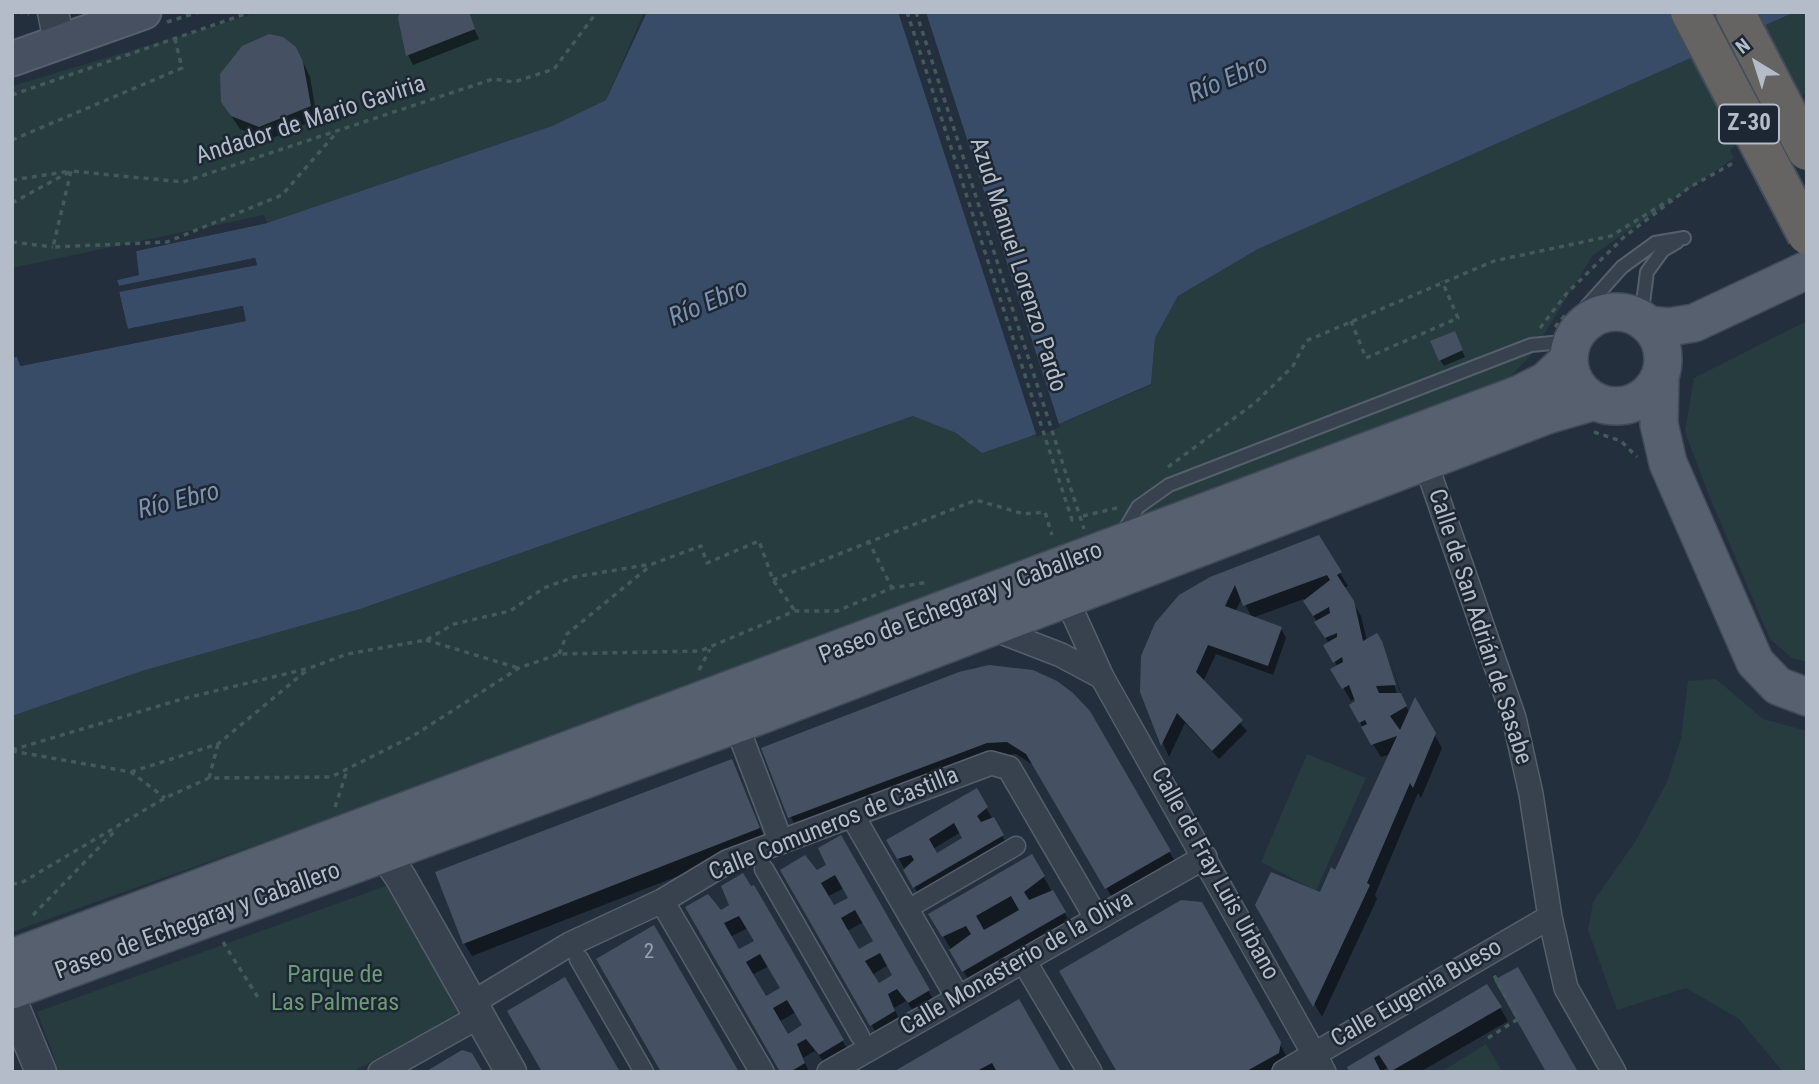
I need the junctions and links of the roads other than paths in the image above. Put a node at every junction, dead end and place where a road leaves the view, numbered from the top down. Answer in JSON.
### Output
{"nodes":[{"id":1,"x":144,"y":12,"type":"edge"},
{"id":2,"x":1690,"y":12,"type":"edge"},
{"id":3,"x":1735,"y":12,"type":"edge"},
{"id":4,"x":62,"y":50,"type":"edge"},
{"id":5,"x":12,"y":59,"type":"edge"},
{"id":6,"x":1807,"y":150,"type":"edge"},
{"id":7,"x":1807,"y":235,"type":"edge"},
{"id":8,"x":1807,"y":270,"type":"edge"},
{"id":9,"x":1807,"y":295,"type":"edge"},
{"id":10,"x":1646,"y":324,"type":"junction"},
{"id":11,"x":1573,"y":344,"type":"junction"},
{"id":12,"x":1660,"y":374,"type":"junction"},
{"id":13,"x":1596,"y":413,"type":"junction"},
{"id":14,"x":1425,"y":461,"type":"junction"},
{"id":15,"x":1655,"y":464,"type":"junction"},
{"id":16,"x":1061,"y":549,"type":"junction"},
{"id":17,"x":1065,"y":600,"type":"junction"},
{"id":18,"x":990,"y":628,"type":"junction"},
{"id":19,"x":1749,"y":647,"type":"junction"},
{"id":20,"x":1102,"y":677,"type":"junction"},
{"id":21,"x":1807,"y":684,"type":"edge"},
{"id":22,"x":1807,"y":697,"type":"edge"},
{"id":23,"x":736,"y":724,"type":"junction"},
{"id":24,"x":852,"y":815,"type":"junction"},
{"id":25,"x":340,"y":822,"type":"junction"},
{"id":26,"x":781,"y":842,"type":"junction"},
{"id":27,"x":1016,"y":846,"type":"dead end"},
{"id":28,"x":384,"y":853,"type":"junction"},
{"id":29,"x":1206,"y":857,"type":"junction"},
{"id":30,"x":764,"y":869,"type":"dead end"},
{"id":31,"x":662,"y":901,"type":"junction"},
{"id":32,"x":918,"y":903,"type":"dead end"},
{"id":33,"x":1549,"y":917,"type":"junction"},
{"id":34,"x":1097,"y":919,"type":"junction"},
{"id":35,"x":42,"y":929,"type":"junction"},
{"id":36,"x":12,"y":958,"type":"edge"},
{"id":37,"x":579,"y":959,"type":"dead end"},
{"id":38,"x":1024,"y":961,"type":"junction"},
{"id":39,"x":12,"y":981,"type":"edge"},
{"id":40,"x":12,"y":990,"type":"edge"},
{"id":41,"x":958,"y":998,"type":"junction"},
{"id":42,"x":12,"y":1002,"type":"edge"},
{"id":43,"x":476,"y":1009,"type":"junction"},
{"id":44,"x":860,"y":1036,"type":"dead end"},
{"id":45,"x":1319,"y":1063,"type":"edge"},
{"id":46,"x":41,"y":1072,"type":"edge"},
{"id":47,"x":380,"y":1072,"type":"edge"},
{"id":48,"x":511,"y":1072,"type":"edge"},
{"id":49,"x":644,"y":1072,"type":"edge"},
{"id":50,"x":762,"y":1072,"type":"edge"},
{"id":51,"x":829,"y":1072,"type":"edge"},
{"id":52,"x":1090,"y":1072,"type":"edge"},
{"id":53,"x":1283,"y":1072,"type":"edge"},
{"id":54,"x":1614,"y":1072,"type":"edge"}],
"edges":[{"from":1,"to":4,"type":"main road"},
{"from":2,"to":7,"type":"highway","number":"Z-30","bridge":true},
{"from":3,"to":6,"type":"highway","number":"Z-30","bridge":true},
{"from":4,"to":5,"type":"main road"},
{"from":8,"to":10,"type":"main road"},
{"from":9,"to":12,"type":"main road"},
{"from":10,"to":11,"type":"main road"},
{"from":10,"to":11,"type":"lane"},
{"from":10,"to":12,"type":"main road"},
{"from":11,"to":13,"type":"main road"},
{"from":11,"to":16,"type":"main road","name":"Paseo de Echegaray y Caballero"},
{"from":12,"to":13,"type":"main road"},
{"from":12,"to":15,"type":"main road"},
{"from":13,"to":14,"type":"main road","name":"Paseo de Echegaray y Caballero"},
{"from":13,"to":15,"type":"main road"},
{"from":14,"to":17,"type":"main road","name":"Paseo de Echegaray y Caballero"},
{"from":14,"to":33,"type":"street","name":"Calle de San Adrián de Sasabe"},
{"from":15,"to":19,"type":"main road"},
{"from":16,"to":17,"type":"street"},
{"from":16,"to":25,"type":"main road","name":"Paseo de Echegaray y Caballero"},
{"from":17,"to":18,"type":"main road","name":"Paseo de Echegaray y Caballero"},
{"from":17,"to":20,"type":"street","name":"Calle de Fray Luis Urbano"},
{"from":18,"to":20,"type":"street"},
{"from":18,"to":23,"type":"main road","name":"Paseo de Echegaray y Caballero"},
{"from":19,"to":21,"type":"main road"},
{"from":19,"to":22,"type":"main road"},
{"from":20,"to":29,"type":"street","name":"Calle de Fray Luis Urbano"},
{"from":23,"to":26,"type":"street"},
{"from":23,"to":28,"type":"main road","name":"Paseo de Echegaray y Caballero"},
{"from":24,"to":26,"type":"street","name":"Calle Comuneros de Castilla"},
{"from":24,"to":34,"type":"street","name":"Calle Comuneros de Castilla"},
{"from":24,"to":41,"type":"street"},
{"from":25,"to":28,"type":"street","name":"Paseo de Echegaray y Caballero"},
{"from":25,"to":35,"type":"main road","name":"Paseo de Echegaray y Caballero"},
{"from":26,"to":31,"type":"street","name":"Calle Comuneros de Castilla"},
{"from":27,"to":32,"type":"street"},
{"from":28,"to":40,"type":"main road","name":"Paseo de Echegaray y Caballero"},
{"from":28,"to":43,"type":"street"},
{"from":29,"to":34,"type":"street","name":"Calle Monasterio de la Oliva"},
{"from":29,"to":45,"type":"street","name":"Calle de Fray Luis Urbano"},
{"from":30,"to":44,"type":"street"},
{"from":31,"to":43,"type":"street","name":"Calle Comuneros de Castilla"},
{"from":31,"to":50,"type":"street"},
{"from":33,"to":45,"type":"street","name":"Calle Eugenia Bueso"},
{"from":33,"to":54,"type":"street","name":"Calle de San Adrián de Sasabe"},
{"from":34,"to":38,"type":"street","name":"Calle Monasterio de la Oliva"},
{"from":35,"to":36,"type":"main road","name":"Paseo de Echegaray y Caballero"},
{"from":35,"to":39,"type":"street"},
{"from":37,"to":49,"type":"street"},
{"from":38,"to":41,"type":"street","name":"Calle Monasterio de la Oliva"},
{"from":38,"to":52,"type":"street"},
{"from":41,"to":51,"type":"street","name":"Calle Monasterio de la Oliva"},
{"from":42,"to":46,"type":"street"},
{"from":43,"to":47,"type":"street","name":"Calle Comuneros de Castilla"},
{"from":43,"to":48,"type":"street"},
{"from":45,"to":53,"type":"street","name":"Calle Eugenia Bueso"}]}
